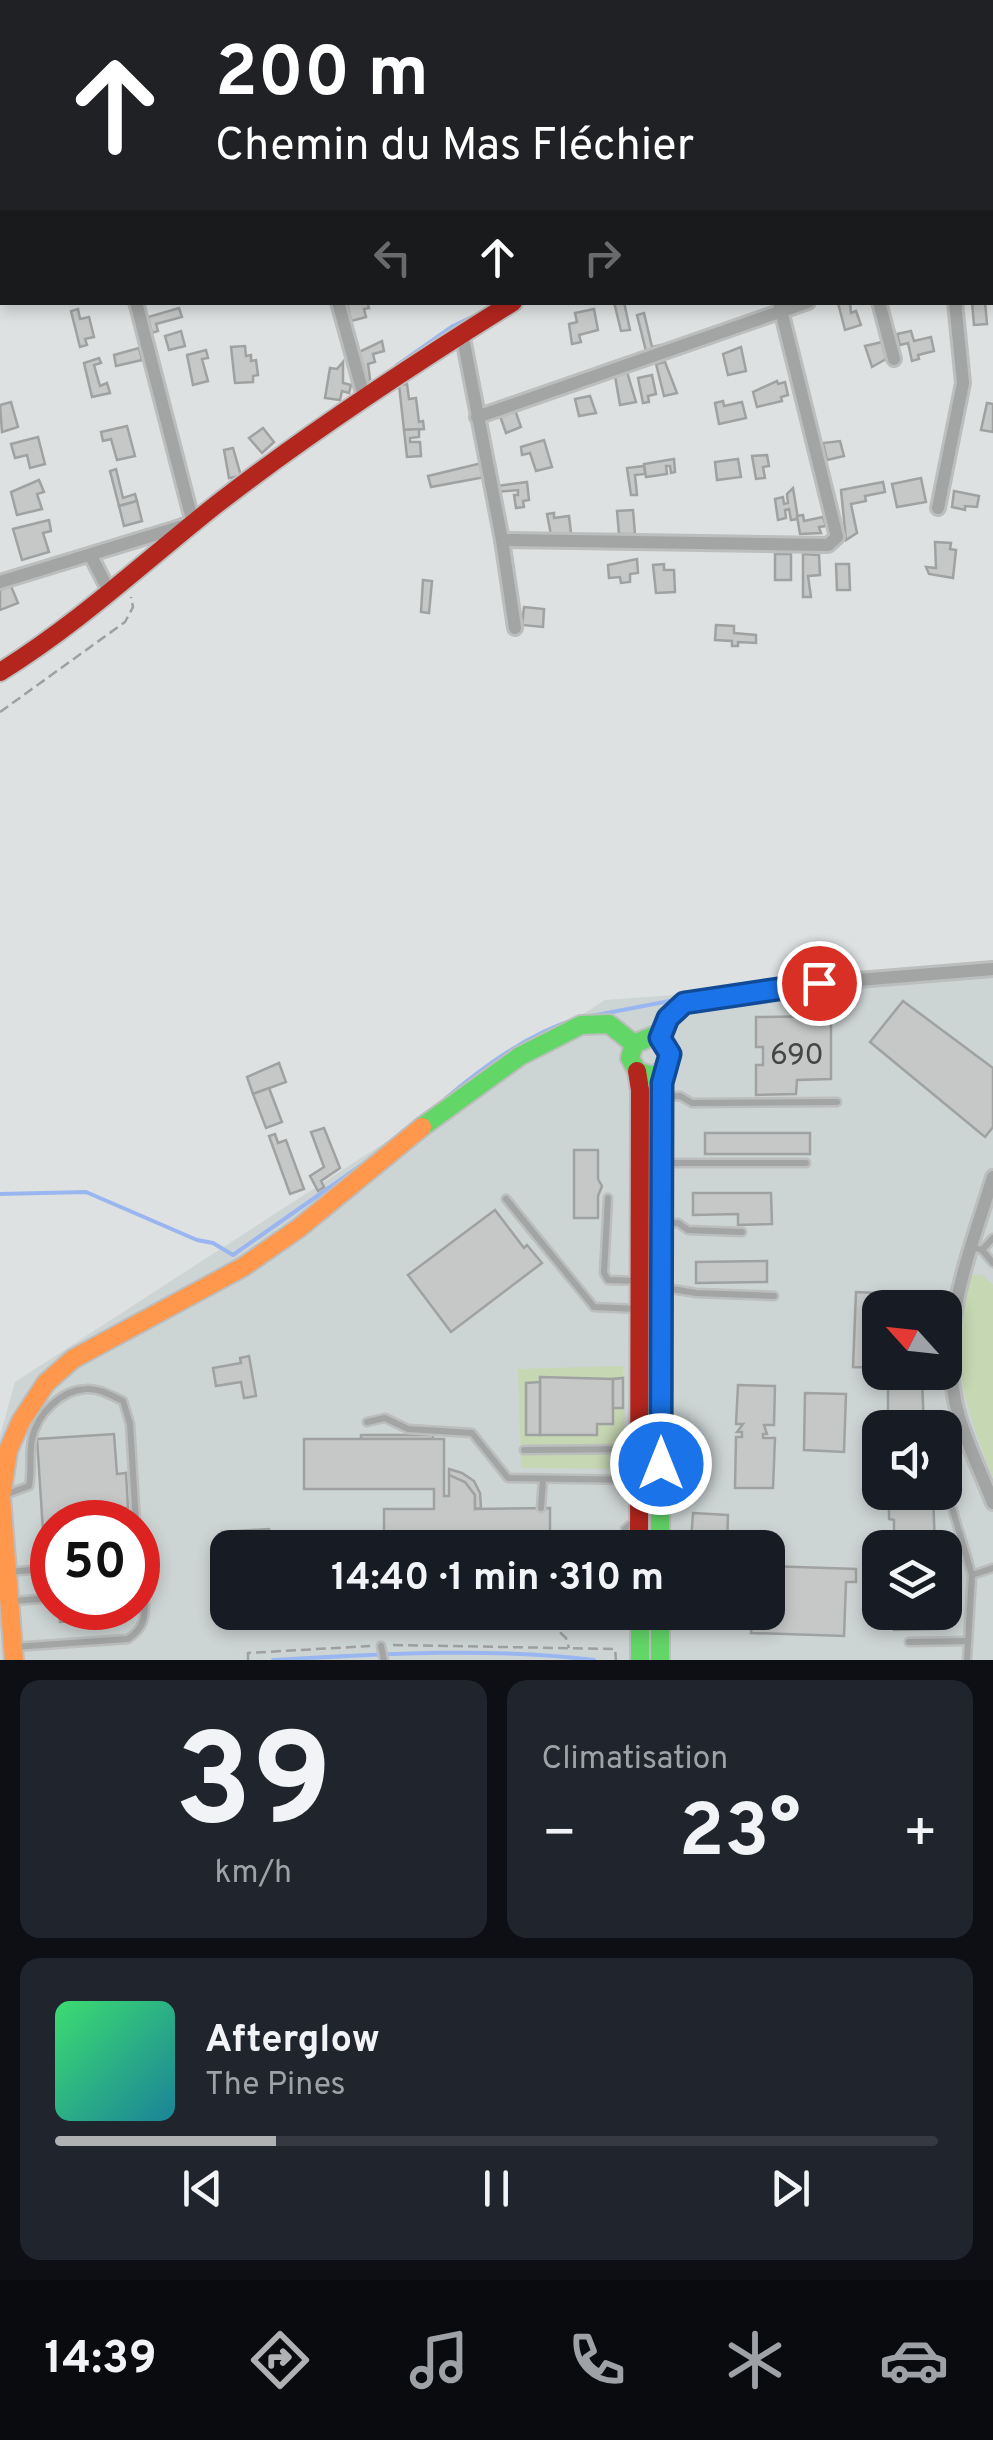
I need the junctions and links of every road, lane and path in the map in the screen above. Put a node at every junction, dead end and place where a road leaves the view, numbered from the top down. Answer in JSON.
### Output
{"nodes":[{"id":1,"x":137,"y":305,"type":"edge"},
{"id":2,"x":339,"y":305,"type":"edge"},
{"id":3,"x":508,"y":305,"type":"edge"},
{"id":4,"x":880,"y":305,"type":"edge"},
{"id":5,"x":954,"y":305,"type":"edge"},
{"id":6,"x":782,"y":306,"type":"edge"},
{"id":7,"x":462,"y":333,"type":"junction"},
{"id":8,"x":894,"y":358,"type":"dead end"},
{"id":9,"x":365,"y":400,"type":"junction"},
{"id":10,"x":478,"y":418,"type":"junction"},
{"id":11,"x":938,"y":508,"type":"dead end"},
{"id":12,"x":192,"y":523,"type":"junction"},
{"id":13,"x":502,"y":540,"type":"junction"},
{"id":14,"x":91,"y":556,"type":"junction"},
{"id":15,"x":0,"y":582,"type":"edge"},
{"id":16,"x":116,"y":588,"type":"junction"},
{"id":17,"x":515,"y":628,"type":"dead end"},
{"id":18,"x":0,"y":672,"type":"edge"},
{"id":19,"x":0,"y":712,"type":"edge"},
{"id":20,"x":993,"y":969,"type":"edge"},
{"id":21,"x":660,"y":1038,"type":"junction"},
{"id":22,"x":634,"y":1044,"type":"junction"},
{"id":23,"x":665,"y":1069,"type":"junction"},
{"id":24,"x":637,"y":1071,"type":"junction"},
{"id":25,"x":662,"y":1096,"type":"junction"},
{"id":26,"x":836,"y":1102,"type":"dead end"},
{"id":27,"x":662,"y":1163,"type":"junction"},
{"id":28,"x":806,"y":1163,"type":"dead end"},
{"id":29,"x":993,"y":1177,"type":"edge"},
{"id":30,"x":608,"y":1198,"type":"dead end"},
{"id":31,"x":506,"y":1199,"type":"dead end"},
{"id":32,"x":662,"y":1222,"type":"junction"},
{"id":33,"x":742,"y":1232,"type":"dead end"},
{"id":34,"x":993,"y":1238,"type":"edge"},
{"id":35,"x":977,"y":1248,"type":"junction"},
{"id":36,"x":993,"y":1263,"type":"edge"},
{"id":37,"x":639,"y":1281,"type":"junction"},
{"id":38,"x":661,"y":1288,"type":"junction"},
{"id":39,"x":774,"y":1296,"type":"dead end"},
{"id":40,"x":639,"y":1309,"type":"junction"},
{"id":41,"x":367,"y":1422,"type":"dead end"},
{"id":42,"x":639,"y":1449,"type":"junction"},
{"id":43,"x":524,"y":1450,"type":"dead end"},
{"id":44,"x":542,"y":1480,"type":"junction"},
{"id":45,"x":639,"y":1480,"type":"junction"},
{"id":46,"x":1,"y":1497,"type":"edge"},
{"id":47,"x":135,"y":1500,"type":"edge"},
{"id":48,"x":993,"y":1503,"type":"edge"},
{"id":49,"x":541,"y":1508,"type":"dead end"},
{"id":50,"x":953,"y":1510,"type":"edge"},
{"id":51,"x":639,"y":1516,"type":"junction"},
{"id":52,"x":625,"y":1530,"type":"edge"},
{"id":53,"x":639,"y":1530,"type":"edge"},
{"id":54,"x":660,"y":1530,"type":"edge"},
{"id":55,"x":993,"y":1568,"type":"edge"},
{"id":56,"x":30,"y":1570,"type":"edge"},
{"id":57,"x":9,"y":1572,"type":"junction"},
{"id":58,"x":972,"y":1575,"type":"junction"},
{"id":59,"x":30,"y":1600,"type":"edge"},
{"id":60,"x":10,"y":1601,"type":"junction"},
{"id":61,"x":140,"y":1630,"type":"edge"},
{"id":62,"x":557,"y":1630,"type":"edge"},
{"id":63,"x":640,"y":1630,"type":"edge"},
{"id":64,"x":660,"y":1630,"type":"edge"},
{"id":65,"x":968,"y":1641,"type":"junction"},
{"id":66,"x":910,"y":1642,"type":"dead end"},
{"id":67,"x":381,"y":1646,"type":"junction"},
{"id":68,"x":569,"y":1648,"type":"junction"},
{"id":69,"x":13,"y":1654,"type":"edge"},
{"id":70,"x":248,"y":1660,"type":"edge"},
{"id":71,"x":384,"y":1660,"type":"edge"},
{"id":72,"x":616,"y":1660,"type":"edge"},
{"id":73,"x":640,"y":1660,"type":"edge"},
{"id":74,"x":660,"y":1660,"type":"edge"},
{"id":75,"x":967,"y":1660,"type":"edge"}],
"edges":[{"from":1,"to":12,"type":"street"},
{"from":2,"to":9,"type":"street"},
{"from":3,"to":7,"type":"street"},
{"from":4,"to":8,"type":"street"},
{"from":5,"to":11,"type":"street"},
{"from":6,"to":10,"type":"street"},
{"from":6,"to":13,"type":"street"},
{"from":7,"to":9,"type":"street"},
{"from":7,"to":10,"type":"street"},
{"from":9,"to":12,"type":"street"},
{"from":10,"to":13,"type":"street"},
{"from":12,"to":14,"type":"street"},
{"from":12,"to":16,"type":"street"},
{"from":13,"to":17,"type":"street"},
{"from":14,"to":15,"type":"street"},
{"from":14,"to":16,"type":"street"},
{"from":16,"to":18,"type":"street"},
{"from":16,"to":19,"type":"path"},
{"from":20,"to":21,"type":"street"},
{"from":21,"to":22,"type":"street"},
{"from":21,"to":23,"type":"street"},
{"from":22,"to":24,"type":"street"},
{"from":22,"to":46,"type":"street"},
{"from":23,"to":24,"type":"street"},
{"from":23,"to":25,"type":"street"},
{"from":24,"to":37,"type":"street"},
{"from":25,"to":26,"type":"lane"},
{"from":25,"to":27,"type":"street"},
{"from":27,"to":28,"type":"lane"},
{"from":27,"to":32,"type":"street"},
{"from":29,"to":35,"type":"street"},
{"from":30,"to":37,"type":"lane"},
{"from":31,"to":40,"type":"lane"},
{"from":32,"to":33,"type":"lane"},
{"from":32,"to":38,"type":"street"},
{"from":34,"to":35,"type":"lane"},
{"from":35,"to":36,"type":"lane"},
{"from":35,"to":48,"type":"street"},
{"from":37,"to":40,"type":"street"},
{"from":38,"to":39,"type":"lane"},
{"from":38,"to":54,"type":"street"},
{"from":40,"to":42,"type":"street"},
{"from":41,"to":44,"type":"lane"},
{"from":42,"to":43,"type":"lane"},
{"from":42,"to":45,"type":"street"},
{"from":44,"to":45,"type":"lane"},
{"from":44,"to":49,"type":"lane"},
{"from":45,"to":51,"type":"street"},
{"from":46,"to":47,"type":"lane"},
{"from":46,"to":57,"type":"street"},
{"from":50,"to":58,"type":"lane"},
{"from":51,"to":52,"type":"lane"},
{"from":51,"to":53,"type":"street"},
{"from":55,"to":58,"type":"lane"},
{"from":56,"to":57,"type":"lane"},
{"from":57,"to":60,"type":"street"},
{"from":58,"to":65,"type":"lane"},
{"from":59,"to":60,"type":"lane"},
{"from":60,"to":69,"type":"street"},
{"from":61,"to":69,"type":"lane"},
{"from":62,"to":68,"type":"path"},
{"from":63,"to":73,"type":"street"},
{"from":64,"to":74,"type":"street"},
{"from":65,"to":66,"type":"lane"},
{"from":65,"to":75,"type":"lane"},
{"from":67,"to":68,"type":"path"},
{"from":67,"to":70,"type":"path"},
{"from":67,"to":71,"type":"lane"},
{"from":68,"to":72,"type":"path"}]}
